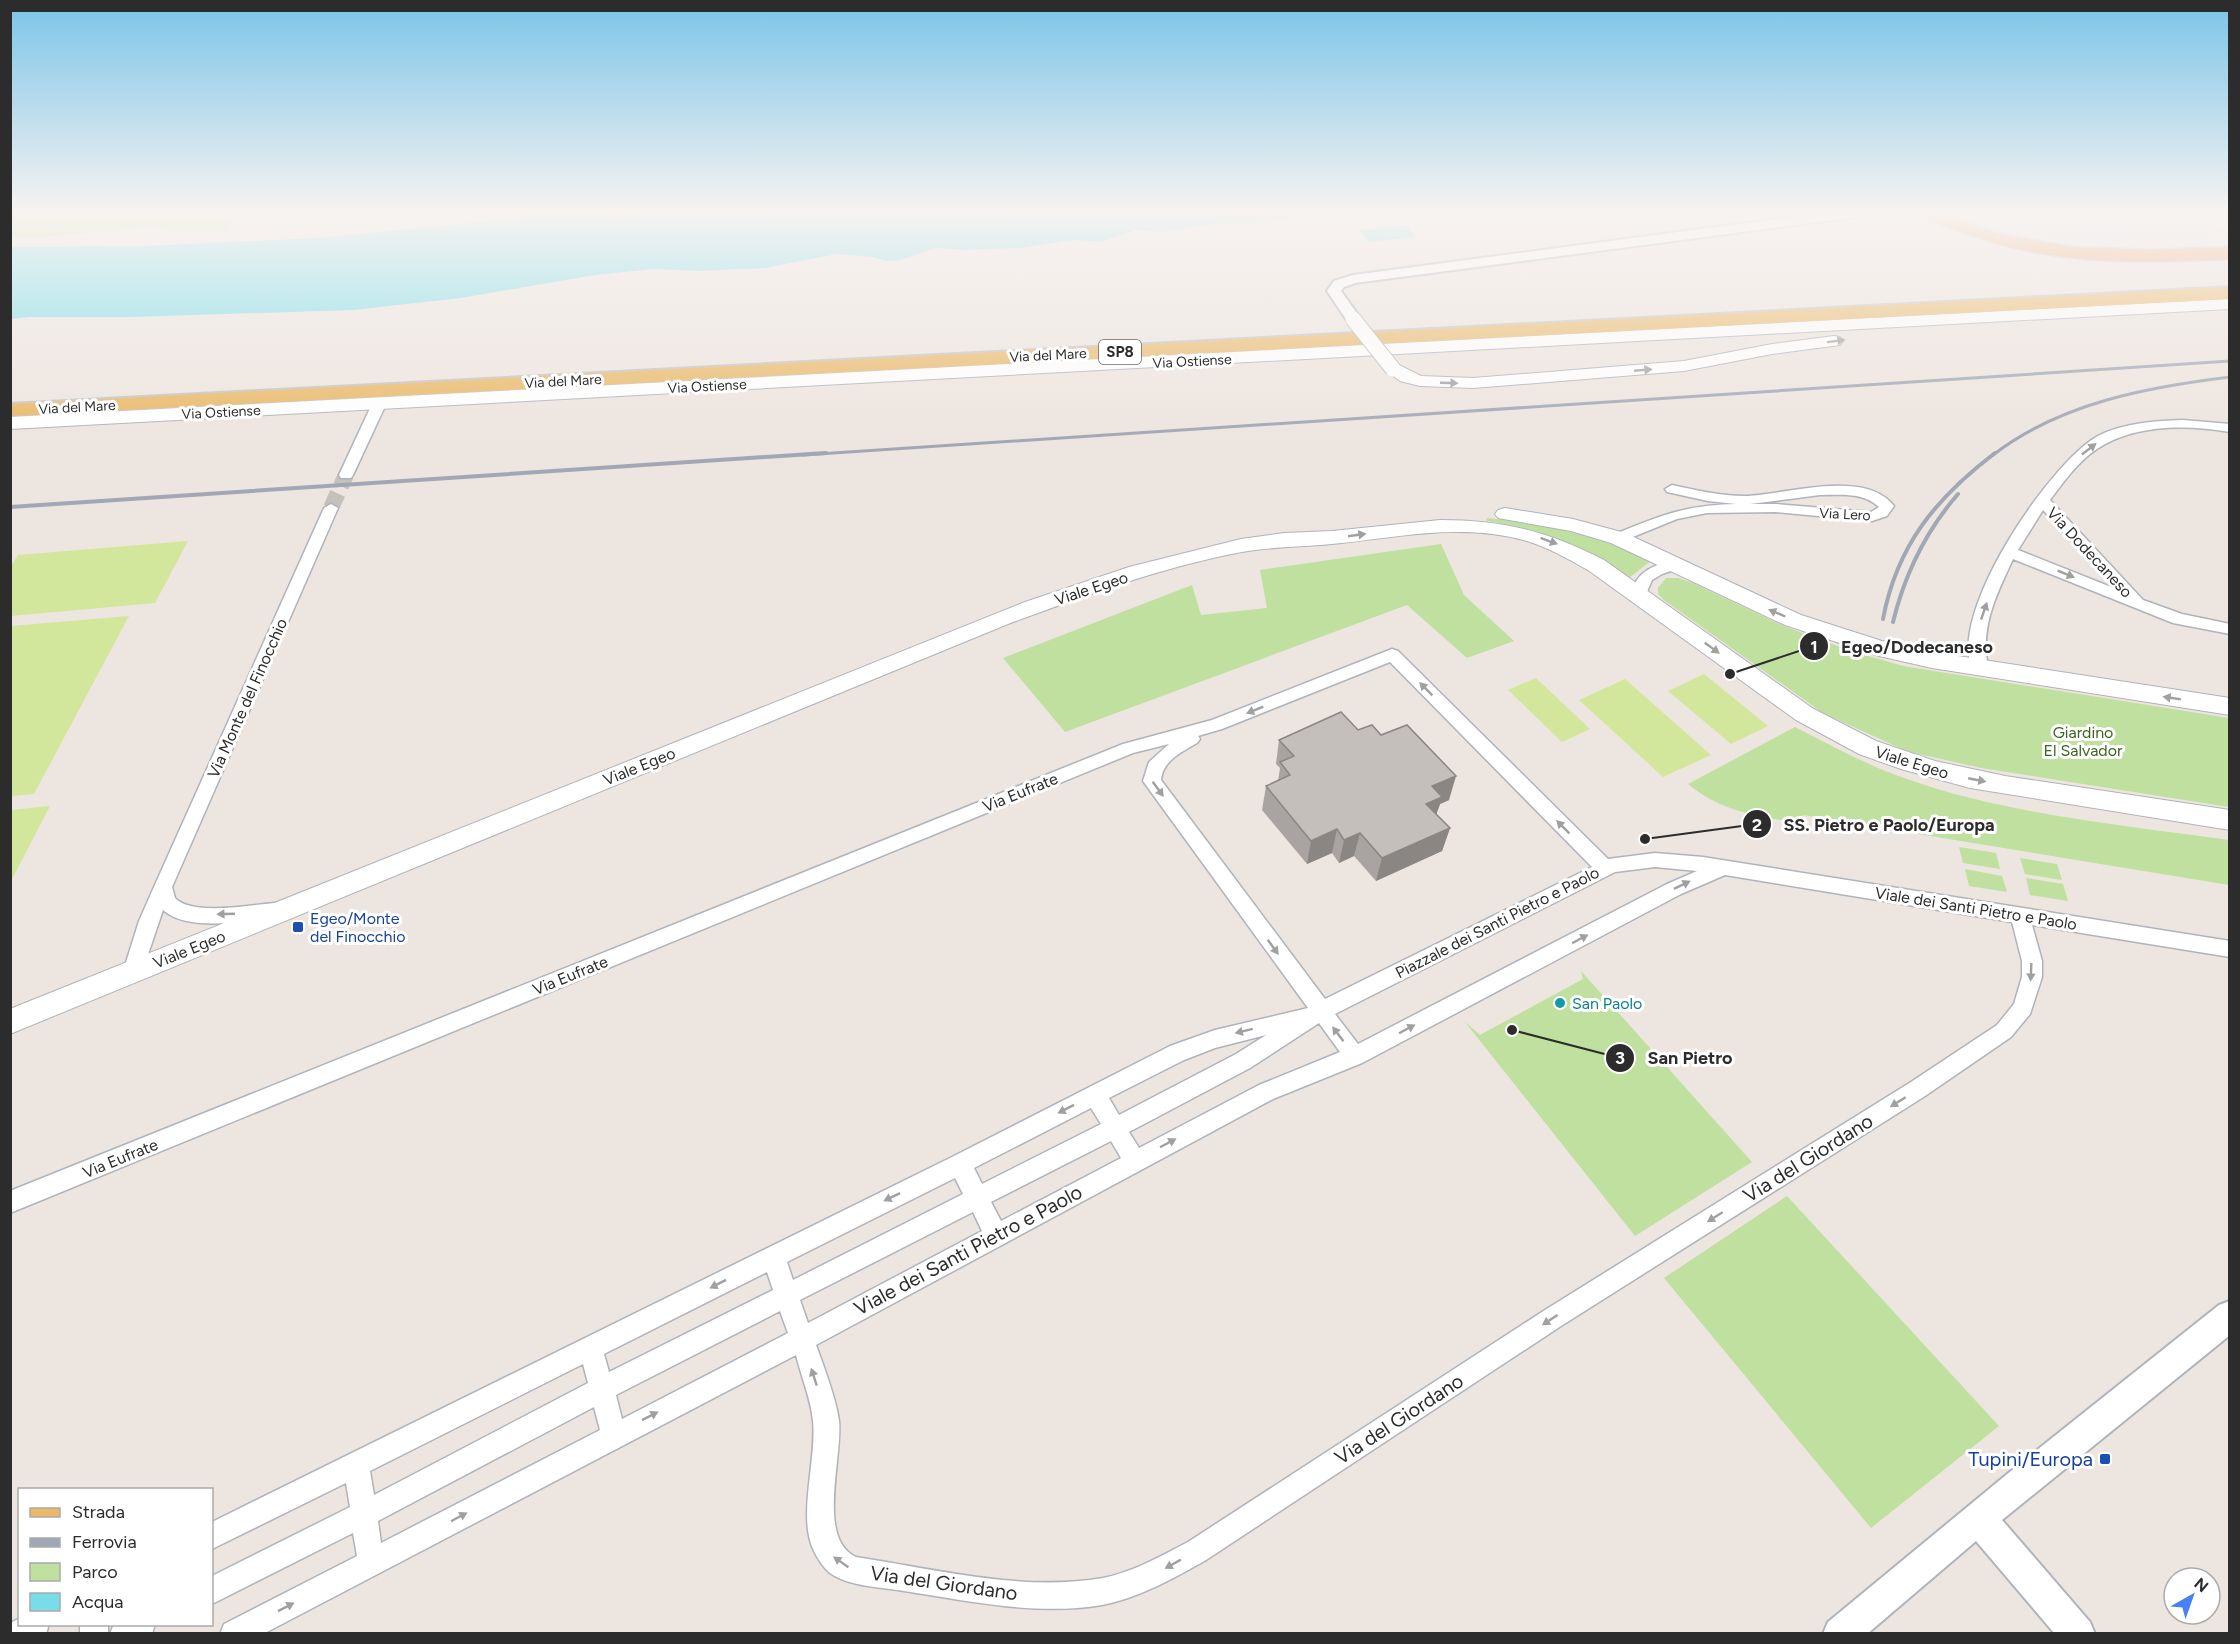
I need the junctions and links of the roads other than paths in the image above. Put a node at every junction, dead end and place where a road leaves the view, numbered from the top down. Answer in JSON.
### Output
{"nodes":[{"id":1,"x":1337,"y":287,"type":"edge"},
{"id":2,"x":2229,"y":293,"type":"edge"},
{"id":3,"x":2229,"y":304,"type":"edge"},
{"id":4,"x":2020,"y":316,"type":"junction"},
{"id":5,"x":1393,"y":369,"type":"joint"},
{"id":6,"x":379,"y":404,"type":"junction"},
{"id":7,"x":10,"y":410,"type":"edge"},
{"id":8,"x":10,"y":423,"type":"edge"},
{"id":9,"x":2229,"y":428,"type":"edge"},
{"id":10,"x":346,"y":475,"type":"tunnel mouth"},
{"id":11,"x":1672,"y":489,"type":"dead end"},
{"id":12,"x":2042,"y":500,"type":"junction"},
{"id":13,"x":331,"y":508,"type":"tunnel mouth"},
{"id":14,"x":1617,"y":538,"type":"junction"},
{"id":15,"x":1277,"y":540,"type":"junction"},
{"id":16,"x":2011,"y":553,"type":"junction"},
{"id":17,"x":1677,"y":564,"type":"junction"},
{"id":18,"x":1639,"y":595,"type":"junction"},
{"id":19,"x":2138,"y":604,"type":"junction"},
{"id":20,"x":2229,"y":629,"type":"edge"},
{"id":21,"x":1980,"y":668,"type":"junction"},
{"id":22,"x":2229,"y":707,"type":"edge"},
{"id":23,"x":1216,"y":725,"type":"junction"},
{"id":24,"x":1129,"y":748,"type":"joint"},
{"id":25,"x":2229,"y":820,"type":"edge"},
{"id":26,"x":1605,"y":868,"type":"junction"},
{"id":27,"x":1723,"y":868,"type":"junction"},
{"id":28,"x":163,"y":887,"type":"junction"},
{"id":29,"x":285,"y":910,"type":"junction"},
{"id":30,"x":2020,"y":915,"type":"junction"},
{"id":31,"x":2229,"y":949,"type":"edge"},
{"id":32,"x":133,"y":972,"type":"junction"},
{"id":33,"x":1322,"y":1011,"type":"junction"},
{"id":34,"x":10,"y":1022,"type":"edge"},
{"id":35,"x":1355,"y":1056,"type":"junction"},
{"id":36,"x":1095,"y":1094,"type":"junction"},
{"id":37,"x":1116,"y":1128,"type":"junction"},
{"id":38,"x":1135,"y":1161,"type":"junction"},
{"id":39,"x":960,"y":1164,"type":"junction"},
{"id":40,"x":977,"y":1197,"type":"junction"},
{"id":41,"x":10,"y":1202,"type":"edge"},
{"id":42,"x":996,"y":1235,"type":"junction"},
{"id":43,"x":773,"y":1256,"type":"junction"},
{"id":44,"x":786,"y":1294,"type":"junction"},
{"id":45,"x":2229,"y":1316,"type":"edge"},
{"id":46,"x":802,"y":1339,"type":"junction"},
{"id":47,"x":590,"y":1347,"type":"junction"},
{"id":48,"x":602,"y":1389,"type":"junction"},
{"id":49,"x":614,"y":1434,"type":"junction"},
{"id":50,"x":356,"y":1464,"type":"junction"},
{"id":51,"x":363,"y":1514,"type":"junction"},
{"id":52,"x":1978,"y":1518,"type":"junction"},
{"id":53,"x":213,"y":1536,"type":"edge"},
{"id":54,"x":371,"y":1564,"type":"junction"},
{"id":55,"x":213,"y":1589,"type":"edge"},
{"id":56,"x":32,"y":1626,"type":"edge"},
{"id":57,"x":138,"y":1626,"type":"edge"},
{"id":58,"x":17,"y":1634,"type":"edge"},
{"id":59,"x":124,"y":1634,"type":"edge"},
{"id":60,"x":234,"y":1634,"type":"edge"},
{"id":61,"x":1840,"y":1634,"type":"edge"},
{"id":62,"x":2078,"y":1634,"type":"edge"}],
"edges":[{"from":1,"to":5,"type":"street","bridge":true},
{"from":2,"to":7,"type":"main road","name":"Via del Mare","number":"SP8"},
{"from":3,"to":4,"type":"main road","name":"Via Ostiense"},
{"from":5,"to":4,"type":"main road","one_way":true},
{"from":4,"to":6,"type":"main road","name":"Via Ostiense"},
{"from":6,"to":8,"type":"main road","name":"Via Ostiense"},
{"from":6,"to":10,"type":"street"},
{"from":12,"to":9,"type":"street","name":"Via Dodecaneso","one_way":true},
{"from":11,"to":14,"type":"street","name":"Via Lero"},
{"from":12,"to":16,"type":"street","name":"Via Dodecaneso"},
{"from":12,"to":19,"type":"street","name":"Via Dodecaneso"},
{"from":13,"to":28,"type":"street","name":"Via Monte del Finocchio"},
{"from":14,"to":15,"type":"main road","name":"Viale Egeo"},
{"from":14,"to":17,"type":"main road","name":"Viale Egeo"},
{"from":15,"to":18,"type":"main road","name":"Viale Egeo","one_way":true},
{"from":15,"to":29,"type":"main road","name":"Viale Egeo"},
{"from":16,"to":19,"type":"street","name":"Via Dodecaneso","one_way":true},
{"from":21,"to":16,"type":"street","name":"Via Dodecaneso","one_way":true},
{"from":17,"to":18,"type":"street"},
{"from":21,"to":17,"type":"main road","name":"Viale Egeo","one_way":true},
{"from":18,"to":25,"type":"main road","name":"Viale Egeo","one_way":true},
{"from":19,"to":20,"type":"street","name":"Via Dodecaneso"},
{"from":22,"to":21,"type":"main road","name":"Viale Egeo","one_way":true},
{"from":23,"to":24,"type":"street","name":"Piazzale dei Santi Pietro e Paolo"},
{"from":26,"to":23,"type":"street","name":"Piazzale dei Santi Pietro e Paolo","one_way":true},
{"from":23,"to":33,"type":"street","name":"Piazzale dei Santi Pietro e Paolo","one_way":true},
{"from":24,"to":41,"type":"street","name":"Via Eufrate"},
{"from":26,"to":27,"type":"street","name":"Viale dei Santi Pietro e Paolo"},
{"from":26,"to":33,"type":"street","name":"Piazzale dei Santi Pietro e Paolo"},
{"from":27,"to":30,"type":"street","name":"Viale dei Santi Pietro e Paolo"},
{"from":35,"to":27,"type":"street","name":"Viale dei Santi Pietro e Paolo","one_way":true},
{"from":29,"to":28,"type":"street","one_way":true},
{"from":28,"to":32,"type":"street","name":"Via Monte del Finocchio"},
{"from":29,"to":32,"type":"main road","name":"Viale Egeo"},
{"from":30,"to":31,"type":"street","name":"Viale dei Santi Pietro e Paolo"},
{"from":30,"to":46,"type":"street","name":"Via del Giordano","one_way":true},
{"from":32,"to":34,"type":"main road","name":"Viale Egeo"},
{"from":35,"to":33,"type":"street","one_way":true},
{"from":33,"to":36,"type":"street","one_way":true},
{"from":33,"to":37,"type":"street"},
{"from":38,"to":35,"type":"street","name":"Viale dei Santi Pietro e Paolo","one_way":true},
{"from":36,"to":37,"type":"street"},
{"from":36,"to":39,"type":"street","one_way":true},
{"from":37,"to":38,"type":"street"},
{"from":37,"to":40,"type":"street"},
{"from":38,"to":42,"type":"street","name":"Viale dei Santi Pietro e Paolo"},
{"from":39,"to":40,"type":"street"},
{"from":39,"to":43,"type":"street","one_way":true},
{"from":40,"to":42,"type":"street"},
{"from":40,"to":44,"type":"street"},
{"from":42,"to":46,"type":"street","name":"Viale dei Santi Pietro e Paolo"},
{"from":43,"to":44,"type":"street"},
{"from":43,"to":47,"type":"street","one_way":true},
{"from":44,"to":46,"type":"street"},
{"from":44,"to":48,"type":"street"},
{"from":45,"to":52,"type":"street"},
{"from":49,"to":46,"type":"street","name":"Viale dei Santi Pietro e Paolo","one_way":true},
{"from":47,"to":48,"type":"street"},
{"from":47,"to":50,"type":"street"},
{"from":48,"to":49,"type":"street"},
{"from":48,"to":51,"type":"street"},
{"from":54,"to":49,"type":"street","name":"Viale dei Santi Pietro e Paolo","one_way":true},
{"from":50,"to":51,"type":"street"},
{"from":50,"to":53,"type":"street"},
{"from":51,"to":54,"type":"street"},
{"from":51,"to":55,"type":"street"},
{"from":52,"to":61,"type":"street"},
{"from":52,"to":62,"type":"street"},
{"from":60,"to":54,"type":"street","name":"Viale dei Santi Pietro e Paolo","one_way":true},
{"from":56,"to":58,"type":"street"},
{"from":57,"to":59,"type":"street"}]}
